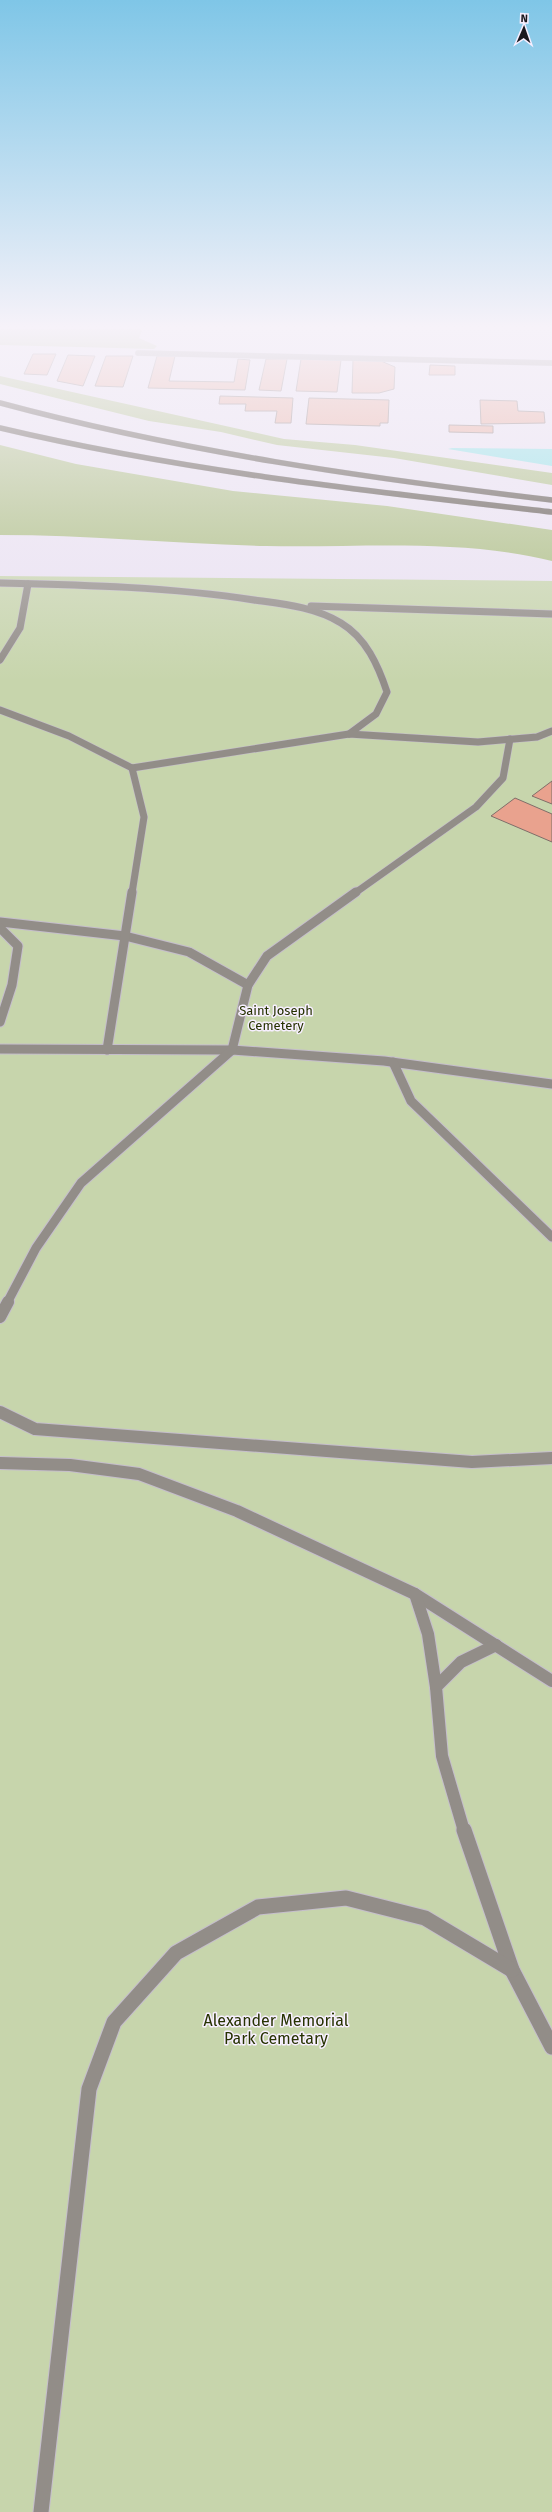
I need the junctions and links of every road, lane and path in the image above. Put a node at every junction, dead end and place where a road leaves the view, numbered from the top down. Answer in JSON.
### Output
{"nodes":[{"id":1,"x":81,"y":446,"type":"edge"},
{"id":2,"x":177,"y":446,"type":"edge"},
{"id":3,"x":552,"y":500,"type":"edge"},
{"id":4,"x":552,"y":512,"type":"edge"},
{"id":5,"x":0,"y":583,"type":"edge"},
{"id":6,"x":28,"y":584,"type":"junction"},
{"id":7,"x":291,"y":606,"type":"junction"},
{"id":8,"x":552,"y":614,"type":"edge"},
{"id":9,"x":0,"y":660,"type":"edge"},
{"id":10,"x":0,"y":710,"type":"edge"},
{"id":11,"x":552,"y":731,"type":"edge"},
{"id":12,"x":350,"y":734,"type":"junction"},
{"id":13,"x":510,"y":739,"type":"junction"},
{"id":14,"x":132,"y":768,"type":"junction"},
{"id":15,"x":0,"y":922,"type":"edge"},
{"id":16,"x":0,"y":928,"type":"edge"},
{"id":17,"x":125,"y":936,"type":"junction"},
{"id":18,"x":248,"y":985,"type":"junction"},
{"id":19,"x":0,"y":1022,"type":"edge"},
{"id":20,"x":0,"y":1049,"type":"edge"},
{"id":21,"x":107,"y":1050,"type":"junction"},
{"id":22,"x":232,"y":1050,"type":"junction"},
{"id":23,"x":393,"y":1062,"type":"junction"},
{"id":24,"x":552,"y":1084,"type":"edge"},
{"id":25,"x":552,"y":1237,"type":"edge"},
{"id":26,"x":0,"y":1317,"type":"edge"},
{"id":27,"x":0,"y":1412,"type":"edge"},
{"id":28,"x":552,"y":1458,"type":"edge"},
{"id":29,"x":0,"y":1463,"type":"edge"},
{"id":30,"x":415,"y":1594,"type":"junction"},
{"id":31,"x":496,"y":1645,"type":"junction"},
{"id":32,"x":552,"y":1681,"type":"edge"},
{"id":33,"x":436,"y":1687,"type":"junction"},
{"id":34,"x":512,"y":1970,"type":"junction"},
{"id":35,"x":552,"y":2047,"type":"edge"},
{"id":36,"x":41,"y":2512,"type":"edge"}],
"edges":[{"from":1,"to":4,"type":"main road"},
{"from":2,"to":3,"type":"main road"},
{"from":5,"to":6,"type":"lane"},
{"from":6,"to":7,"type":"lane"},
{"from":6,"to":9,"type":"lane"},
{"from":7,"to":8,"type":"lane"},
{"from":7,"to":12,"type":"lane"},
{"from":10,"to":14,"type":"lane"},
{"from":11,"to":13,"type":"lane"},
{"from":12,"to":13,"type":"lane"},
{"from":12,"to":14,"type":"lane"},
{"from":13,"to":18,"type":"lane"},
{"from":14,"to":17,"type":"lane"},
{"from":15,"to":17,"type":"lane"},
{"from":16,"to":19,"type":"lane"},
{"from":17,"to":18,"type":"lane"},
{"from":17,"to":21,"type":"lane"},
{"from":18,"to":22,"type":"lane"},
{"from":20,"to":21,"type":"lane"},
{"from":21,"to":22,"type":"lane"},
{"from":22,"to":23,"type":"lane"},
{"from":22,"to":26,"type":"lane"},
{"from":23,"to":24,"type":"lane"},
{"from":23,"to":25,"type":"lane"},
{"from":27,"to":28,"type":"lane"},
{"from":29,"to":30,"type":"lane"},
{"from":30,"to":31,"type":"lane"},
{"from":30,"to":33,"type":"lane"},
{"from":31,"to":32,"type":"lane"},
{"from":31,"to":33,"type":"lane"},
{"from":33,"to":34,"type":"lane"},
{"from":34,"to":35,"type":"lane"},
{"from":34,"to":36,"type":"lane"}]}
